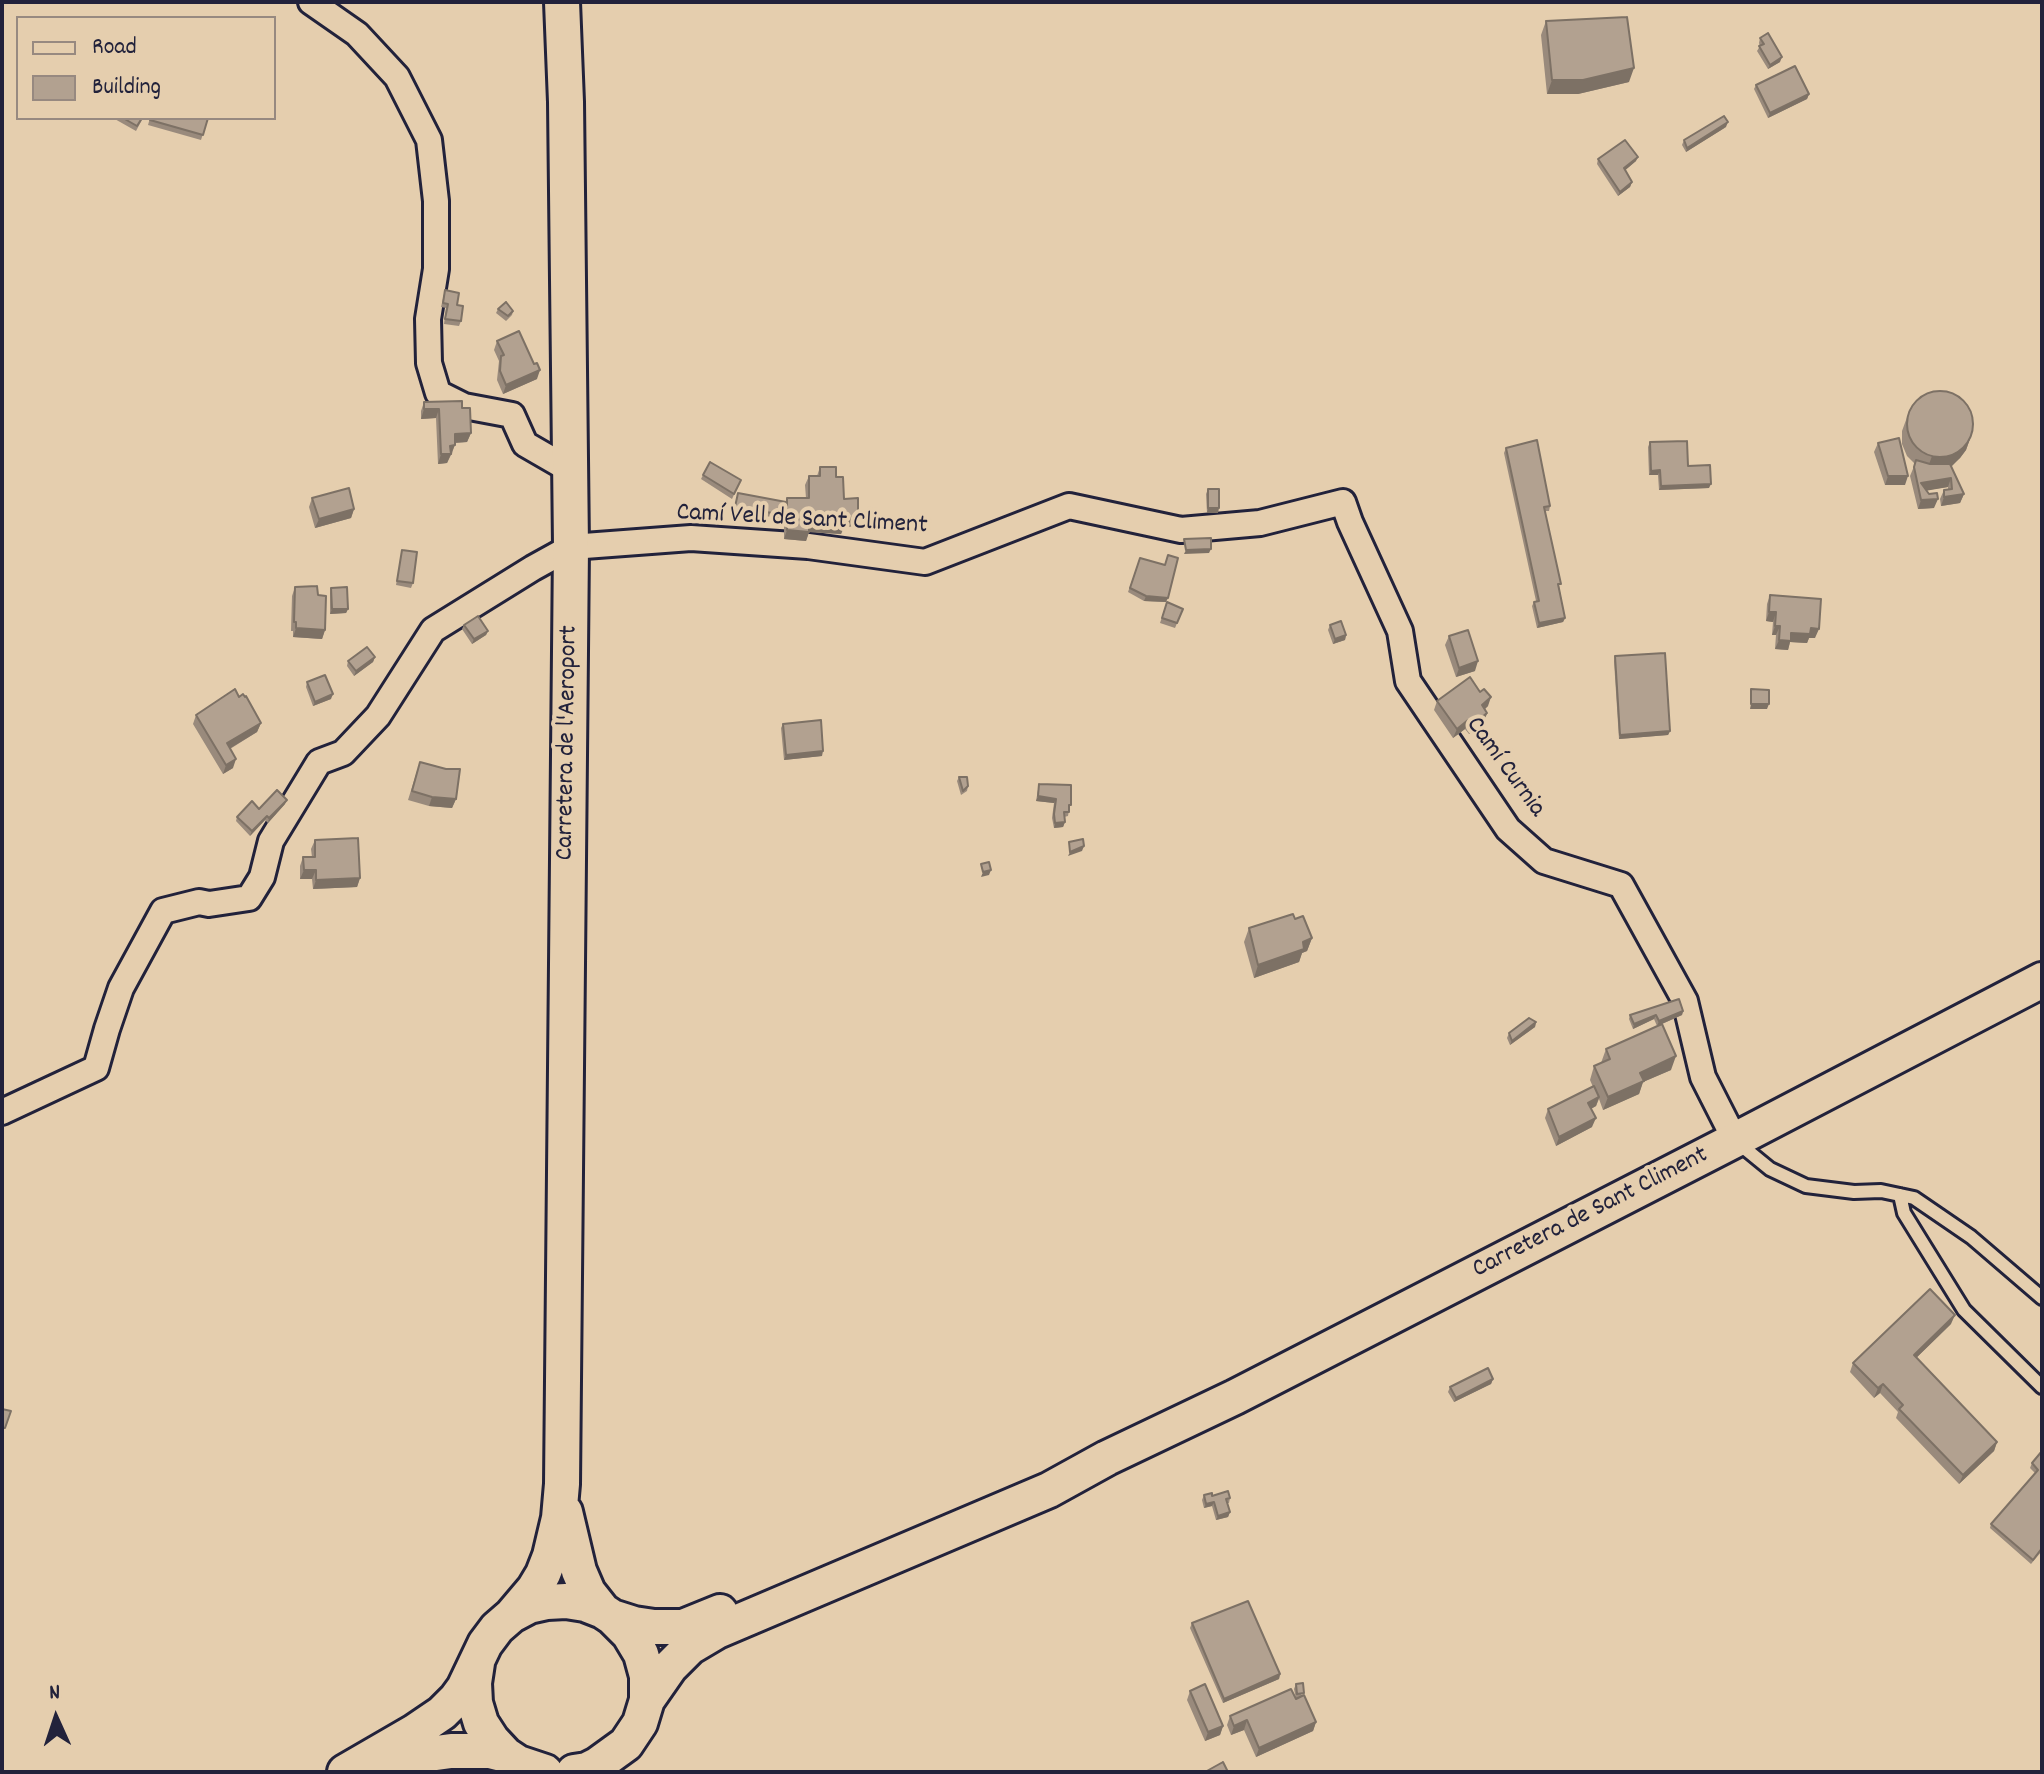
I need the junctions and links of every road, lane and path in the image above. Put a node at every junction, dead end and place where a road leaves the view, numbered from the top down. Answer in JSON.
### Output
{"nodes":[{"id":1,"x":311,"y":2,"type":"edge"},
{"id":2,"x":562,"y":2,"type":"edge"},
{"id":3,"x":570,"y":470,"type":"junction"},
{"id":4,"x":1343,"y":502,"type":"joint"},
{"id":5,"x":571,"y":547,"type":"junction"},
{"id":6,"x":2042,"y":980,"type":"edge"},
{"id":7,"x":2,"y":1112,"type":"edge"},
{"id":8,"x":1735,"y":1140,"type":"junction"},
{"id":9,"x":1900,"y":1195,"type":"junction"},
{"id":10,"x":2042,"y":1298,"type":"edge"},
{"id":11,"x":2042,"y":1387,"type":"edge"},
{"id":12,"x":1107,"y":1458,"type":"junction"},
{"id":13,"x":562,"y":1484,"type":"junction"},
{"id":14,"x":608,"y":1614,"type":"junction"},
{"id":15,"x":512,"y":1615,"type":"junction"},
{"id":16,"x":477,"y":1663,"type":"junction"},
{"id":17,"x":647,"y":1700,"type":"junction"},
{"id":18,"x":523,"y":1765,"type":"edge"},
{"id":19,"x":588,"y":1770,"type":"edge"},
{"id":20,"x":345,"y":1772,"type":"edge"},
{"id":21,"x":373,"y":1772,"type":"edge"}],
"edges":[{"from":1,"to":3,"type":"street"},
{"from":2,"to":3,"type":"main road","name":"Carretera de l'Aeroport"},
{"from":3,"to":5,"type":"main road","name":"Carretera de l'Aeroport"},
{"from":4,"to":5,"type":"street","name":"Camí Vell de Sant Climent"},
{"from":4,"to":8,"type":"street","name":"Camí Curnia"},
{"from":5,"to":7,"type":"street","name":"Camí Vell de Sant Climent"},
{"from":5,"to":13,"type":"main road","name":"Carretera de l'Aeroport"},
{"from":6,"to":8,"type":"main road","name":"Carretera de Sant Climent"},
{"from":8,"to":9,"type":"lane"},
{"from":8,"to":12,"type":"main road","name":"Carretera de Sant Climent"},
{"from":9,"to":10,"type":"lane"},
{"from":9,"to":11,"type":"lane"},
{"from":12,"to":14,"type":"main road"},
{"from":12,"to":17,"type":"main road"},
{"from":13,"to":14,"type":"main road"},
{"from":13,"to":15,"type":"main road"},
{"from":14,"to":15,"type":"main road"},
{"from":14,"to":17,"type":"main road"},
{"from":15,"to":16,"type":"main road"},
{"from":16,"to":18,"type":"main road"},
{"from":16,"to":20,"type":"main road"},
{"from":17,"to":19,"type":"main road"},
{"from":18,"to":21,"type":"main road"}]}
